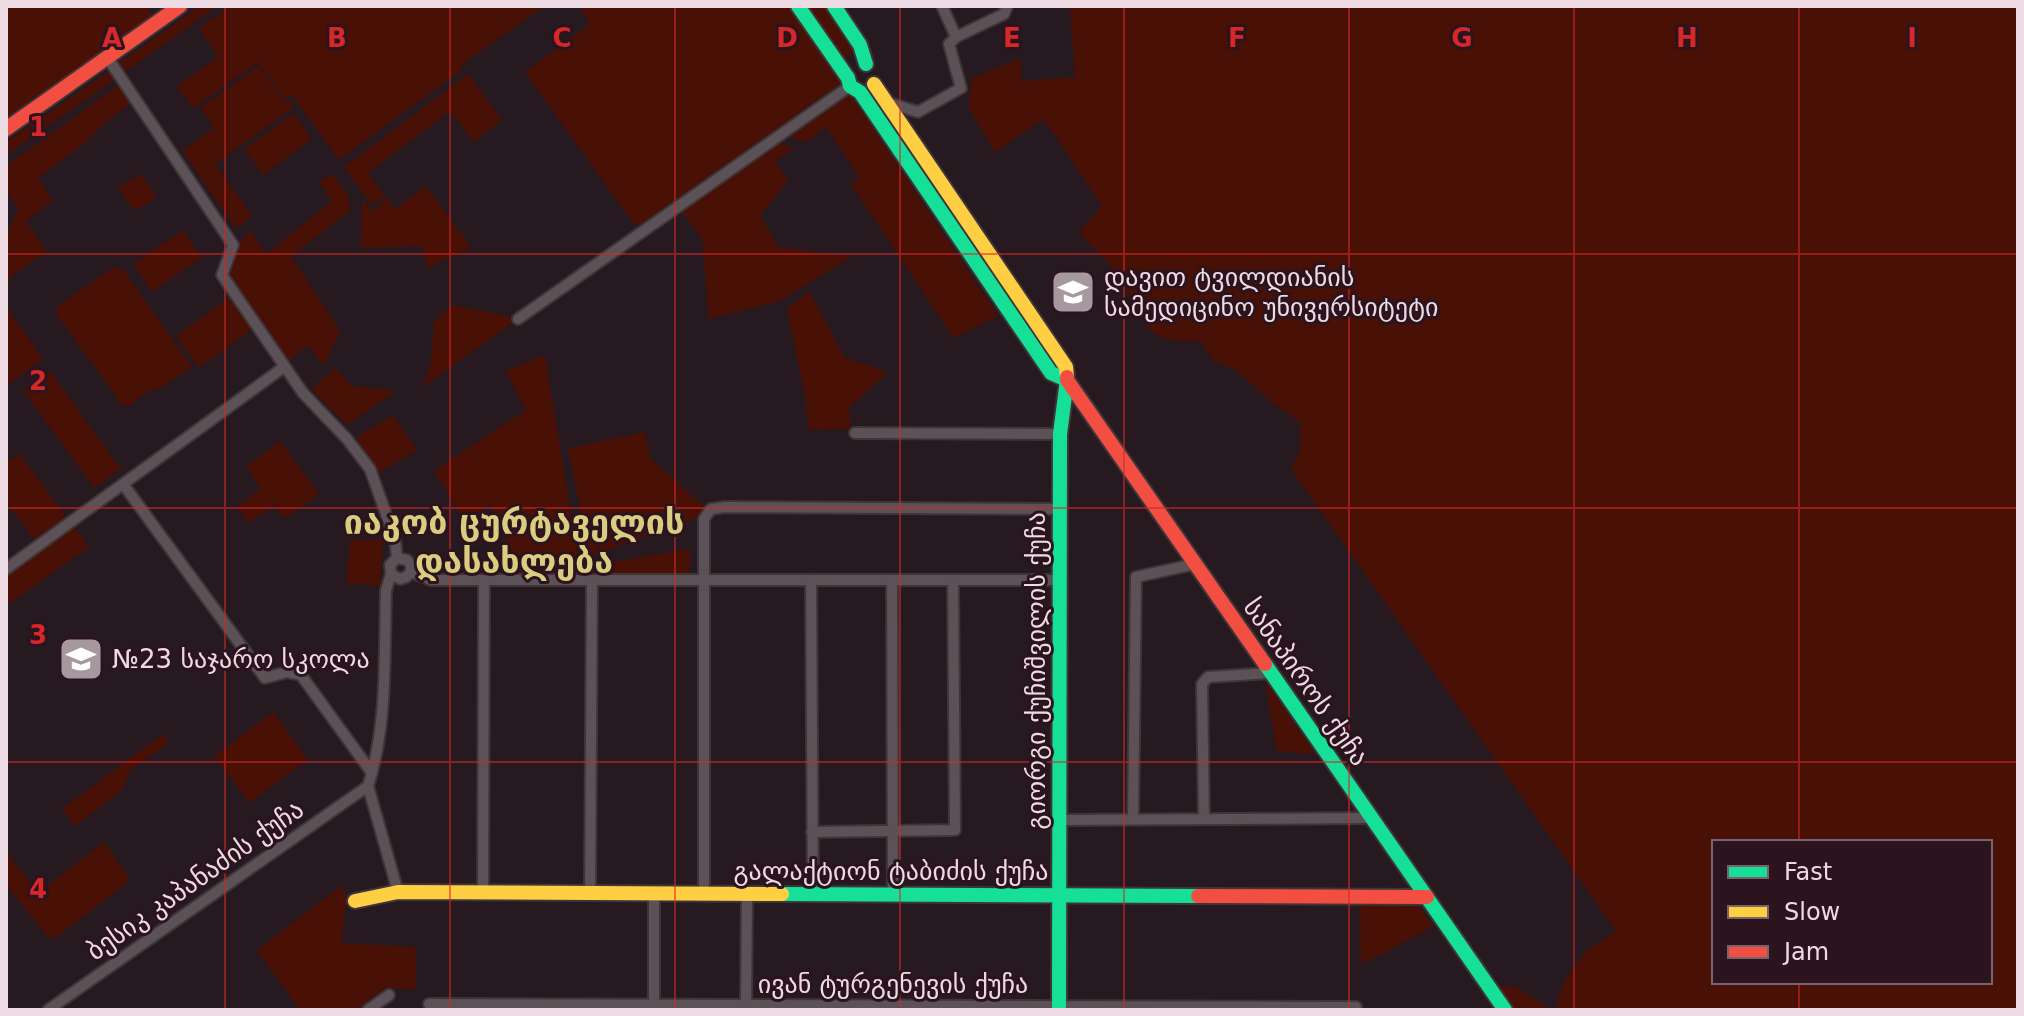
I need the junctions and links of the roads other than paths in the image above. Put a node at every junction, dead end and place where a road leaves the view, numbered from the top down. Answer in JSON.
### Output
{"nodes":[{"id":1,"x":180,"y":6,"type":"edge"},
{"id":2,"x":798,"y":6,"type":"edge"},
{"id":3,"x":834,"y":6,"type":"edge"},
{"id":4,"x":942,"y":6,"type":"edge"},
{"id":5,"x":1007,"y":6,"type":"edge"},
{"id":6,"x":956,"y":37,"type":"junction"},
{"id":7,"x":107,"y":57,"type":"junction"},
{"id":8,"x":866,"y":64,"type":"junction"},
{"id":9,"x":874,"y":84,"type":"junction"},
{"id":10,"x":853,"y":85,"type":"junction"},
{"id":11,"x":886,"y":102,"type":"junction"},
{"id":12,"x":6,"y":129,"type":"edge"},
{"id":13,"x":518,"y":319,"type":"dead end"},
{"id":14,"x":284,"y":367,"type":"junction"},
{"id":15,"x":1067,"y":380,"type":"junction"},
{"id":16,"x":855,"y":433,"type":"dead end"},
{"id":17,"x":1060,"y":434,"type":"junction"},
{"id":18,"x":123,"y":484,"type":"junction"},
{"id":19,"x":1060,"y":509,"type":"junction"},
{"id":20,"x":397,"y":558,"type":"junction"},
{"id":21,"x":1195,"y":564,"type":"junction"},
{"id":22,"x":6,"y":569,"type":"edge"},
{"id":23,"x":411,"y":572,"type":"junction"},
{"id":24,"x":391,"y":574,"type":"junction"},
{"id":25,"x":484,"y":580,"type":"junction"},
{"id":26,"x":592,"y":580,"type":"junction"},
{"id":27,"x":703,"y":580,"type":"junction"},
{"id":28,"x":811,"y":580,"type":"junction"},
{"id":29,"x":892,"y":580,"type":"junction"},
{"id":30,"x":953,"y":580,"type":"junction"},
{"id":31,"x":1060,"y":580,"type":"junction"},
{"id":32,"x":1270,"y":673,"type":"junction"},
{"id":33,"x":372,"y":773,"type":"junction"},
{"id":34,"x":368,"y":786,"type":"junction"},
{"id":35,"x":1133,"y":818,"type":"junction"},
{"id":36,"x":1372,"y":818,"type":"junction"},
{"id":37,"x":1204,"y":819,"type":"junction"},
{"id":38,"x":1060,"y":820,"type":"junction"},
{"id":39,"x":893,"y":831,"type":"junction"},
{"id":40,"x":812,"y":832,"type":"junction"},
{"id":41,"x":398,"y":892,"type":"junction"},
{"id":42,"x":483,"y":894,"type":"junction"},
{"id":43,"x":590,"y":894,"type":"junction"},
{"id":44,"x":654,"y":894,"type":"junction"},
{"id":45,"x":704,"y":894,"type":"junction"},
{"id":46,"x":747,"y":894,"type":"junction"},
{"id":47,"x":813,"y":895,"type":"junction"},
{"id":48,"x":893,"y":895,"type":"junction"},
{"id":49,"x":1060,"y":896,"type":"junction"},
{"id":50,"x":1427,"y":897,"type":"junction"},
{"id":51,"x":355,"y":901,"type":"dead end"},
{"id":52,"x":389,"y":995,"type":"dead end"},
{"id":53,"x":429,"y":1004,"type":"dead end"},
{"id":54,"x":654,"y":1005,"type":"junction"},
{"id":55,"x":746,"y":1005,"type":"junction"},
{"id":56,"x":582,"y":1007,"type":"edge"},
{"id":57,"x":1356,"y":1007,"type":"dead end"},
{"id":58,"x":938,"y":1008,"type":"edge"},
{"id":59,"x":1059,"y":1008,"type":"edge"},
{"id":60,"x":48,"y":1010,"type":"edge"},
{"id":61,"x":368,"y":1010,"type":"edge"},
{"id":62,"x":1505,"y":1010,"type":"edge"}],
"edges":[{"from":1,"to":7,"type":"main road"},
{"from":2,"to":10,"type":"main road","name":"სანაპიროს ქუჩა"},
{"from":3,"to":8,"type":"main road"},
{"from":4,"to":6,"type":"street"},
{"from":5,"to":6,"type":"street"},
{"from":6,"to":11,"type":"street"},
{"from":7,"to":12,"type":"main road"},
{"from":7,"to":14,"type":"street"},
{"from":8,"to":9,"type":"main road"},
{"from":8,"to":10,"type":"main road"},
{"from":9,"to":10,"type":"main road"},
{"from":9,"to":11,"type":"main road","name":"სანაპიროს ქუჩა"},
{"from":10,"to":13,"type":"street"},
{"from":10,"to":15,"type":"main road","name":"სანაპიროს ქუჩა"},
{"from":11,"to":15,"type":"main road","name":"სანაპიროს ქუჩა"},
{"from":14,"to":18,"type":"street"},
{"from":14,"to":20,"type":"street"},
{"from":15,"to":17,"type":"main road","name":"გიორგი ქუჩიშვილის ქუჩა"},
{"from":15,"to":21,"type":"main road","name":"სანაპიროს ქუჩა"},
{"from":16,"to":17,"type":"street"},
{"from":17,"to":19,"type":"main road","name":"გიორგი ქუჩიშვილის ქუჩა"},
{"from":18,"to":22,"type":"street"},
{"from":18,"to":33,"type":"street"},
{"from":19,"to":27,"type":"street"},
{"from":19,"to":31,"type":"main road","name":"გიორგი ქუჩიშვილის ქუჩა"},
{"from":20,"to":23,"type":"street"},
{"from":20,"to":24,"type":"street"},
{"from":21,"to":32,"type":"main road","name":"სანაპიროს ქუჩა"},
{"from":21,"to":35,"type":"street"},
{"from":23,"to":24,"type":"street"},
{"from":23,"to":25,"type":"street"},
{"from":24,"to":33,"type":"street"},
{"from":25,"to":26,"type":"street"},
{"from":25,"to":42,"type":"street"},
{"from":26,"to":27,"type":"street"},
{"from":26,"to":43,"type":"street"},
{"from":27,"to":28,"type":"street"},
{"from":27,"to":45,"type":"street"},
{"from":28,"to":29,"type":"street"},
{"from":28,"to":40,"type":"street"},
{"from":29,"to":30,"type":"street"},
{"from":29,"to":39,"type":"street"},
{"from":30,"to":31,"type":"street"},
{"from":30,"to":39,"type":"street"},
{"from":31,"to":38,"type":"main road","name":"გიორგი ქუჩიშვილის ქუჩა"},
{"from":32,"to":36,"type":"main road","name":"სანაპიროს ქუჩა"},
{"from":32,"to":37,"type":"street"},
{"from":33,"to":34,"type":"street"},
{"from":34,"to":41,"type":"street"},
{"from":34,"to":60,"type":"street","name":"ბესიკ კაპანაძის ქუჩა"},
{"from":35,"to":37,"type":"street"},
{"from":35,"to":38,"type":"street"},
{"from":36,"to":37,"type":"street"},
{"from":36,"to":50,"type":"main road","name":"სანაპიროს ქუჩა"},
{"from":38,"to":49,"type":"main road","name":"გიორგი ქუჩიშვილის ქუჩა"},
{"from":39,"to":40,"type":"street"},
{"from":39,"to":48,"type":"street"},
{"from":40,"to":47,"type":"street"},
{"from":41,"to":42,"type":"main road","name":"გალაქტიონ ტაბიძის ქუჩა"},
{"from":41,"to":51,"type":"main road","name":"გალაქტიონ ტაბიძის ქუჩა"},
{"from":42,"to":43,"type":"main road","name":"გალაქტიონ ტაბიძის ქუჩა"},
{"from":43,"to":44,"type":"main road","name":"გალაქტიონ ტაბიძის ქუჩა"},
{"from":44,"to":45,"type":"main road","name":"გალაქტიონ ტაბიძის ქუჩა"},
{"from":44,"to":54,"type":"street"},
{"from":45,"to":46,"type":"main road","name":"გალაქტიონ ტაბიძის ქუჩა"},
{"from":46,"to":47,"type":"main road","name":"გალაქტიონ ტაბიძის ქუჩა"},
{"from":46,"to":55,"type":"street"},
{"from":47,"to":48,"type":"main road","name":"გალაქტიონ ტაბიძის ქუჩა"},
{"from":48,"to":49,"type":"main road","name":"გალაქტიონ ტაბიძის ქუჩა"},
{"from":49,"to":50,"type":"main road","name":"გალაქტიონ ტაბიძის ქუჩა"},
{"from":49,"to":59,"type":"main road","name":"გიორგი ქუჩიშვილის ქუჩა"},
{"from":50,"to":62,"type":"main road","name":"სანაპიროს ქუჩა"},
{"from":52,"to":61,"type":"street"},
{"from":53,"to":56,"type":"street","name":"ივან ტურგენევის ქუჩა"},
{"from":54,"to":55,"type":"street","name":"ივან ტურგენევის ქუჩა"},
{"from":54,"to":56,"type":"street","name":"ივან ტურგენევის ქუჩა"},
{"from":55,"to":58,"type":"street","name":"ივან ტურგენევის ქუჩა"},
{"from":57,"to":59,"type":"street","name":"ივან ტურგენევის ქუჩა"},
{"from":58,"to":59,"type":"street","name":"ივან ტურგენევის ქუჩა"}]}
